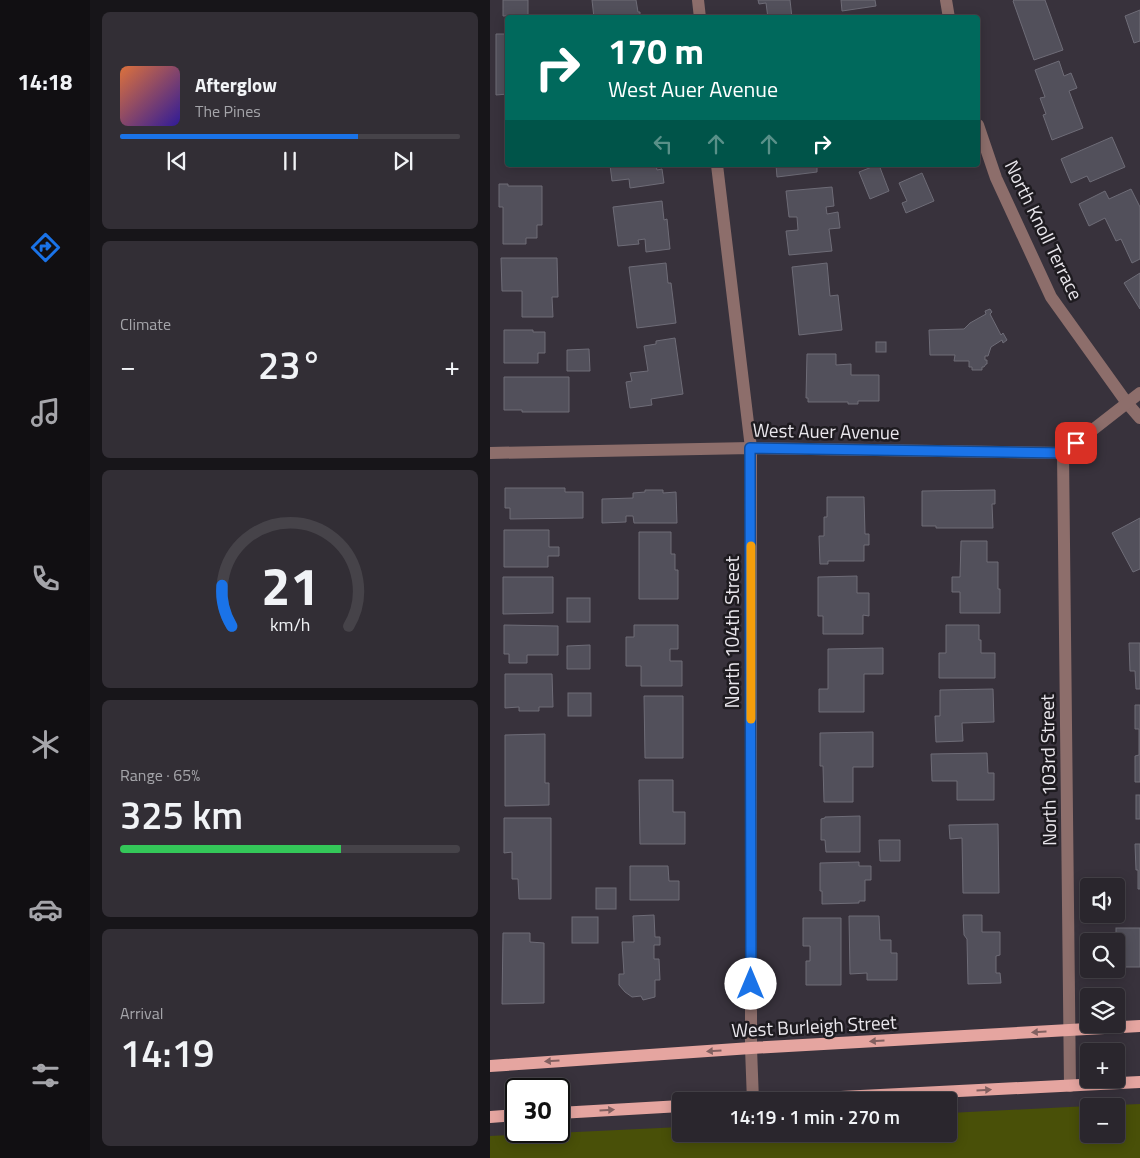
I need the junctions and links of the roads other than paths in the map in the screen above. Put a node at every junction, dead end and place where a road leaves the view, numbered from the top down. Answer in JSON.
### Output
{"nodes":[{"id":1,"x":698,"y":0,"type":"edge"},
{"id":2,"x":946,"y":0,"type":"edge"},
{"id":3,"x":700,"y":15,"type":"edge"},
{"id":4,"x":948,"y":15,"type":"edge"},
{"id":5,"x":980,"y":131,"type":"edge"},
{"id":6,"x":717,"y":167,"type":"edge"},
{"id":7,"x":1140,"y":393,"type":"edge"},
{"id":8,"x":1127,"y":403,"type":"junction"},
{"id":9,"x":1140,"y":418,"type":"edge"},
{"id":10,"x":750,"y":448,"type":"junction"},
{"id":11,"x":490,"y":453,"type":"edge"},
{"id":12,"x":1064,"y":453,"type":"junction"},
{"id":13,"x":1140,"y":1026,"type":"edge"},
{"id":14,"x":1069,"y":1030,"type":"junction"},
{"id":15,"x":751,"y":1048,"type":"junction"},
{"id":16,"x":490,"y":1066,"type":"edge"},
{"id":17,"x":1140,"y":1082,"type":"edge"},
{"id":18,"x":1070,"y":1086,"type":"junction"},
{"id":19,"x":753,"y":1092,"type":"edge"},
{"id":20,"x":946,"y":1092,"type":"edge"},
{"id":21,"x":672,"y":1107,"type":"edge"},
{"id":22,"x":570,"y":1112,"type":"edge"},
{"id":23,"x":505,"y":1115,"type":"edge"},
{"id":24,"x":490,"y":1116,"type":"edge"}],
"edges":[{"from":1,"to":3,"type":"street"},
{"from":2,"to":4,"type":"street"},
{"from":5,"to":8,"type":"street","name":"North Knoll Terrace"},
{"from":6,"to":10,"type":"street","name":"North 104th Street"},
{"from":7,"to":8,"type":"street"},
{"from":8,"to":9,"type":"street","name":"North Knoll Terrace"},
{"from":8,"to":12,"type":"street"},
{"from":10,"to":11,"type":"street","name":"West Auer Avenue"},
{"from":10,"to":12,"type":"street","name":"West Auer Avenue"},
{"from":10,"to":15,"type":"street","name":"North 104th Street"},
{"from":12,"to":14,"type":"street","name":"North 103rd Street"},
{"from":13,"to":14,"type":"main road","name":"West Burleigh Street"},
{"from":14,"to":15,"type":"main road","name":"West Burleigh Street","one_way":true},
{"from":14,"to":18,"type":"street","name":"North 103rd Street"},
{"from":15,"to":16,"type":"main road","name":"West Burleigh Street","one_way":true},
{"from":15,"to":19,"type":"street","name":"North 104th Street"},
{"from":17,"to":18,"type":"main road"},
{"from":20,"to":18,"type":"main road","one_way":true},
{"from":22,"to":21,"type":"main road","one_way":true},
{"from":23,"to":24,"type":"main road"}]}
